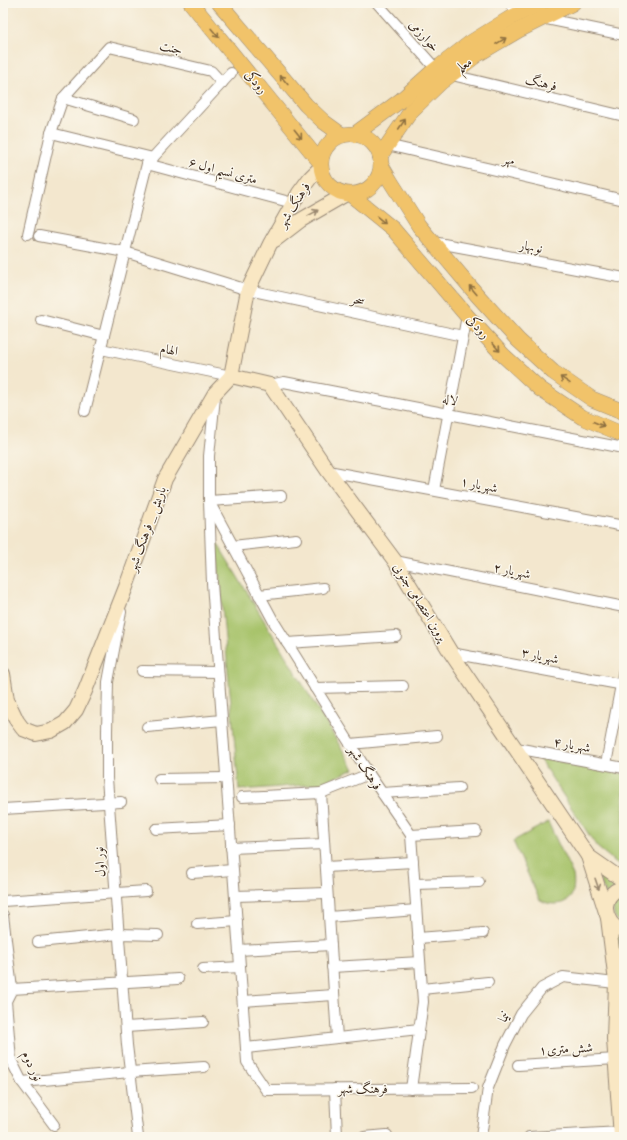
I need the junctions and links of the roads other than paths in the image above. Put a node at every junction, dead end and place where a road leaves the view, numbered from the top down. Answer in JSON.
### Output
{"nodes":[{"id":1,"x":191,"y":3,"type":"edge"},
{"id":2,"x":219,"y":3,"type":"edge"},
{"id":3,"x":376,"y":3,"type":"edge"},
{"id":4,"x":541,"y":3,"type":"edge"},
{"id":5,"x":573,"y":3,"type":"edge"},
{"id":6,"x":515,"y":8,"type":"edge"},
{"id":7,"x":542,"y":18,"type":"junction"},
{"id":8,"x":624,"y":35,"type":"edge"},
{"id":9,"x":436,"y":69,"type":"junction"},
{"id":10,"x":231,"y":73,"type":"dead end"},
{"id":11,"x":452,"y":75,"type":"junction"},
{"id":12,"x":222,"y":84,"type":"junction"},
{"id":13,"x":63,"y":98,"type":"junction"},
{"id":14,"x":624,"y":116,"type":"edge"},
{"id":15,"x":134,"y":118,"type":"dead end"},
{"id":16,"x":51,"y":133,"type":"junction"},
{"id":17,"x":348,"y":135,"type":"junction"},
{"id":18,"x":383,"y":155,"type":"junction"},
{"id":19,"x":150,"y":161,"type":"junction"},
{"id":20,"x":320,"y":165,"type":"junction"},
{"id":21,"x":349,"y":195,"type":"junction"},
{"id":22,"x":624,"y":200,"type":"edge"},
{"id":23,"x":293,"y":203,"type":"junction"},
{"id":24,"x":28,"y":234,"type":"dead end"},
{"id":25,"x":39,"y":236,"type":"dead end"},
{"id":26,"x":433,"y":242,"type":"junction"},
{"id":27,"x":270,"y":244,"type":"junction"},
{"id":28,"x":125,"y":252,"type":"junction"},
{"id":29,"x":624,"y":278,"type":"edge"},
{"id":30,"x":248,"y":290,"type":"junction"},
{"id":31,"x":467,"y":316,"type":"junction"},
{"id":32,"x":41,"y":320,"type":"dead end"},
{"id":33,"x":104,"y":336,"type":"junction"},
{"id":34,"x":463,"y":336,"type":"junction"},
{"id":35,"x":101,"y":349,"type":"junction"},
{"id":36,"x":533,"y":354,"type":"junction"},
{"id":37,"x":517,"y":368,"type":"junction"},
{"id":38,"x":231,"y":376,"type":"junction"},
{"id":39,"x":270,"y":385,"type":"junction"},
{"id":40,"x":216,"y":393,"type":"junction"},
{"id":41,"x":85,"y":411,"type":"dead end"},
{"id":42,"x":624,"y":412,"type":"edge"},
{"id":43,"x":449,"y":413,"type":"junction"},
{"id":44,"x":624,"y":435,"type":"edge"},
{"id":45,"x":624,"y":448,"type":"edge"},
{"id":46,"x":328,"y":471,"type":"junction"},
{"id":47,"x":434,"y":490,"type":"junction"},
{"id":48,"x":281,"y":496,"type":"dead end"},
{"id":49,"x":209,"y":501,"type":"junction"},
{"id":50,"x":624,"y":526,"type":"edge"},
{"id":51,"x":296,"y":539,"type":"dead end"},
{"id":52,"x":233,"y":546,"type":"junction"},
{"id":53,"x":395,"y":561,"type":"junction"},
{"id":54,"x":126,"y":587,"type":"junction"},
{"id":55,"x":323,"y":588,"type":"dead end"},
{"id":56,"x":259,"y":595,"type":"junction"},
{"id":57,"x":624,"y":607,"type":"edge"},
{"id":58,"x":396,"y":636,"type":"dead end"},
{"id":59,"x":287,"y":644,"type":"junction"},
{"id":60,"x":451,"y":653,"type":"junction"},
{"id":61,"x":624,"y":669,"type":"edge"},
{"id":62,"x":142,"y":671,"type":"dead end"},
{"id":63,"x":218,"y":672,"type":"junction"},
{"id":64,"x":3,"y":674,"type":"edge"},
{"id":65,"x":623,"y":684,"type":"edge"},
{"id":66,"x":403,"y":686,"type":"dead end"},
{"id":67,"x":315,"y":688,"type":"junction"},
{"id":68,"x":4,"y":690,"type":"edge"},
{"id":69,"x":222,"y":720,"type":"junction"},
{"id":70,"x":147,"y":727,"type":"dead end"},
{"id":71,"x":437,"y":736,"type":"dead end"},
{"id":72,"x":350,"y":744,"type":"junction"},
{"id":73,"x":516,"y":748,"type":"junction"},
{"id":74,"x":606,"y":764,"type":"junction"},
{"id":75,"x":624,"y":768,"type":"edge"},
{"id":76,"x":369,"y":774,"type":"junction"},
{"id":77,"x":226,"y":778,"type":"junction"},
{"id":78,"x":159,"y":779,"type":"dead end"},
{"id":79,"x":459,"y":788,"type":"dead end"},
{"id":80,"x":321,"y":793,"type":"junction"},
{"id":81,"x":382,"y":793,"type":"junction"},
{"id":82,"x":242,"y":797,"type":"dead end"},
{"id":83,"x":122,"y":802,"type":"dead end"},
{"id":84,"x":109,"y":803,"type":"junction"},
{"id":85,"x":3,"y":809,"type":"edge"},
{"id":86,"x":230,"y":825,"type":"junction"},
{"id":87,"x":156,"y":829,"type":"dead end"},
{"id":88,"x":476,"y":831,"type":"dead end"},
{"id":89,"x":411,"y":835,"type":"junction"},
{"id":90,"x":324,"y":844,"type":"junction"},
{"id":91,"x":231,"y":848,"type":"junction"},
{"id":92,"x":588,"y":856,"type":"junction"},
{"id":93,"x":413,"y":862,"type":"junction"},
{"id":94,"x":326,"y":868,"type":"junction"},
{"id":95,"x":233,"y":870,"type":"junction"},
{"id":96,"x":192,"y":873,"type":"dead end"},
{"id":97,"x":624,"y":881,"type":"edge"},
{"id":98,"x":479,"y":882,"type":"dead end"},
{"id":99,"x":415,"y":884,"type":"junction"},
{"id":100,"x":624,"y":887,"type":"edge"},
{"id":101,"x":146,"y":891,"type":"dead end"},
{"id":102,"x":116,"y":893,"type":"junction"},
{"id":103,"x":328,"y":893,"type":"junction"},
{"id":104,"x":235,"y":896,"type":"junction"},
{"id":105,"x":3,"y":901,"type":"edge"},
{"id":106,"x":416,"y":910,"type":"junction"},
{"id":107,"x":3,"y":915,"type":"edge"},
{"id":108,"x":607,"y":915,"type":"junction"},
{"id":109,"x":329,"y":917,"type":"junction"},
{"id":110,"x":237,"y":921,"type":"junction"},
{"id":111,"x":197,"y":924,"type":"dead end"},
{"id":112,"x":624,"y":932,"type":"edge"},
{"id":113,"x":483,"y":933,"type":"dead end"},
{"id":114,"x":119,"y":934,"type":"junction"},
{"id":115,"x":158,"y":935,"type":"dead end"},
{"id":116,"x":418,"y":938,"type":"junction"},
{"id":117,"x":38,"y":942,"type":"dead end"},
{"id":118,"x":331,"y":945,"type":"junction"},
{"id":119,"x":239,"y":950,"type":"junction"},
{"id":120,"x":420,"y":962,"type":"junction"},
{"id":121,"x":240,"y":967,"type":"junction"},
{"id":122,"x":332,"y":967,"type":"junction"},
{"id":123,"x":624,"y":967,"type":"edge"},
{"id":124,"x":204,"y":969,"type":"dead end"},
{"id":125,"x":178,"y":979,"type":"dead end"},
{"id":126,"x":123,"y":982,"type":"junction"},
{"id":127,"x":488,"y":982,"type":"dead end"},
{"id":128,"x":620,"y":983,"type":"edge"},
{"id":129,"x":12,"y":989,"type":"junction"},
{"id":130,"x":422,"y":989,"type":"junction"},
{"id":131,"x":334,"y":995,"type":"junction"},
{"id":132,"x":243,"y":1001,"type":"junction"},
{"id":133,"x":203,"y":1022,"type":"dead end"},
{"id":134,"x":126,"y":1027,"type":"junction"},
{"id":135,"x":419,"y":1029,"type":"junction"},
{"id":136,"x":337,"y":1038,"type":"junction"},
{"id":137,"x":246,"y":1048,"type":"junction"},
{"id":138,"x":616,"y":1059,"type":"junction"},
{"id":139,"x":518,"y":1065,"type":"dead end"},
{"id":140,"x":204,"y":1067,"type":"dead end"},
{"id":141,"x":130,"y":1072,"type":"junction"},
{"id":142,"x":621,"y":1081,"type":"edge"},
{"id":143,"x":22,"y":1082,"type":"junction"},
{"id":144,"x":472,"y":1088,"type":"dead end"},
{"id":145,"x":334,"y":1089,"type":"junction"},
{"id":146,"x":411,"y":1089,"type":"junction"},
{"id":147,"x":54,"y":1125,"type":"dead end"},
{"id":148,"x":387,"y":1135,"type":"dead end"},
{"id":149,"x":621,"y":1135,"type":"edge"},
{"id":150,"x":138,"y":1137,"type":"edge"},
{"id":151,"x":337,"y":1137,"type":"edge"},
{"id":152,"x":364,"y":1137,"type":"edge"},
{"id":153,"x":481,"y":1137,"type":"edge"},
{"id":154,"x":528,"y":1137,"type":"edge"}],
"edges":[{"from":1,"to":20,"type":"main road","name":"رودکی","one_way":true},
{"from":17,"to":2,"type":"main road","name":"رودکی","one_way":true},
{"from":3,"to":9,"type":"street","name":"خوارزمی"},
{"from":4,"to":6,"type":"main road","name":"معلم"},
{"from":5,"to":7,"type":"main road","name":"معلم"},
{"from":6,"to":9,"type":"main road","name":"معلم"},
{"from":7,"to":8,"type":"street"},
{"from":11,"to":7,"type":"main road","name":"معلم","one_way":true},
{"from":9,"to":17,"type":"main road","name":"معلم"},
{"from":10,"to":12,"type":"street"},
{"from":11,"to":14,"type":"street","name":"فرهنگ"},
{"from":18,"to":11,"type":"main road","name":"معلم","one_way":true},
{"from":12,"to":13,"type":"street","name":"جنت"},
{"from":12,"to":19,"type":"street"},
{"from":13,"to":15,"type":"street"},
{"from":13,"to":16,"type":"street"},
{"from":16,"to":19,"type":"street","name":"۶ متری نسیم اول"},
{"from":16,"to":24,"type":"street"},
{"from":17,"to":18,"type":"main road"},
{"from":17,"to":20,"type":"main road"},
{"from":18,"to":21,"type":"main road"},
{"from":18,"to":22,"type":"street","name":"مهر"},
{"from":18,"to":26,"type":"main road","name":"رودکى"},
{"from":19,"to":23,"type":"street","name":"۶ متری نسیم اول"},
{"from":19,"to":28,"type":"street"},
{"from":20,"to":21,"type":"main road"},
{"from":20,"to":23,"type":"main road","name":"فرهنگ شهر"},
{"from":27,"to":21,"type":"main road","one_way":true},
{"from":21,"to":31,"type":"main road","name":"رودکى","one_way":true},
{"from":23,"to":27,"type":"main road","name":"فرهنگ شهر"},
{"from":25,"to":28,"type":"street","name":"سحر"},
{"from":26,"to":29,"type":"street","name":"نوبهار"},
{"from":36,"to":26,"type":"main road","name":"رودکى","one_way":true},
{"from":27,"to":30,"type":"main road"},
{"from":28,"to":30,"type":"street","name":"سحر"},
{"from":28,"to":33,"type":"street"},
{"from":30,"to":34,"type":"street","name":"سحر"},
{"from":30,"to":38,"type":"main road"},
{"from":31,"to":34,"type":"street"},
{"from":31,"to":37,"type":"main road","name":"رودکى","one_way":true},
{"from":32,"to":33,"type":"street"},
{"from":33,"to":35,"type":"street"},
{"from":34,"to":43,"type":"street"},
{"from":35,"to":38,"type":"street","name":"الهام"},
{"from":35,"to":41,"type":"street"},
{"from":36,"to":37,"type":"main road"},
{"from":42,"to":36,"type":"main road","name":"رودکى","one_way":true},
{"from":37,"to":44,"type":"main road","name":"رودکى","one_way":true},
{"from":38,"to":39,"type":"main road"},
{"from":38,"to":40,"type":"main road","name":"باریش _ فرهنگ شهر"},
{"from":39,"to":43,"type":"street","name":"لاله"},
{"from":39,"to":46,"type":"main road","name":"پروین اعتصامی جنوبی"},
{"from":40,"to":49,"type":"street"},
{"from":40,"to":54,"type":"main road","name":"باریش _ فرهنگ شهر"},
{"from":43,"to":45,"type":"street","name":"لاله"},
{"from":43,"to":47,"type":"street"},
{"from":46,"to":47,"type":"street","name":"شهریار ۱"},
{"from":46,"to":53,"type":"main road","name":"پروین اعتصامی جنوبی"},
{"from":47,"to":50,"type":"street","name":"شهریار ۱"},
{"from":48,"to":49,"type":"street"},
{"from":49,"to":52,"type":"street","name":"فرهنگ شهر"},
{"from":49,"to":63,"type":"street","name":"فرهنگ شهر"},
{"from":51,"to":52,"type":"street"},
{"from":52,"to":56,"type":"street","name":"فرهنگ شهر"},
{"from":53,"to":57,"type":"street","name":"شهریار ۲"},
{"from":53,"to":60,"type":"main road","name":"پروین اعتصامی جنوبی"},
{"from":54,"to":68,"type":"main road","name":"باریش _ فرهنگ شهر"},
{"from":54,"to":84,"type":"street","name":"نور اول"},
{"from":55,"to":56,"type":"street"},
{"from":56,"to":59,"type":"street","name":"فرهنگ شهر"},
{"from":58,"to":59,"type":"street"},
{"from":59,"to":67,"type":"street","name":"فرهنگ شهر"},
{"from":60,"to":65,"type":"street","name":"شهریار ۳"},
{"from":60,"to":73,"type":"main road","name":"پروین اعتصامی جنوبی"},
{"from":61,"to":65,"type":"street"},
{"from":62,"to":63,"type":"street"},
{"from":63,"to":69,"type":"street","name":"فرهنگ شهر"},
{"from":64,"to":68,"type":"main road","name":"باریش _ فرهنگ شهر"},
{"from":65,"to":74,"type":"street"},
{"from":66,"to":67,"type":"street"},
{"from":67,"to":72,"type":"street","name":"فرهنگ شهر"},
{"from":69,"to":70,"type":"street"},
{"from":69,"to":77,"type":"street","name":"فرهنگ شهر"},
{"from":71,"to":72,"type":"street"},
{"from":72,"to":76,"type":"street","name":"فرهنگ شهر"},
{"from":73,"to":74,"type":"street","name":"شهریار ۴"},
{"from":73,"to":92,"type":"main road","name":"پروین اعتصامی جنوبی"},
{"from":74,"to":75,"type":"street","name":"شهریار ۴"},
{"from":76,"to":80,"type":"street"},
{"from":76,"to":81,"type":"street","name":"فرهنگ شهر"},
{"from":77,"to":78,"type":"street"},
{"from":77,"to":86,"type":"street","name":"فرهنگ شهر"},
{"from":79,"to":81,"type":"street"},
{"from":80,"to":82,"type":"street"},
{"from":80,"to":90,"type":"street"},
{"from":81,"to":89,"type":"street","name":"فرهنگ شهر"},
{"from":83,"to":84,"type":"street"},
{"from":84,"to":85,"type":"street"},
{"from":84,"to":102,"type":"street","name":"نور اول"},
{"from":86,"to":87,"type":"street"},
{"from":86,"to":91,"type":"street","name":"فرهنگ شهر"},
{"from":88,"to":89,"type":"street"},
{"from":89,"to":93,"type":"street"},
{"from":90,"to":91,"type":"street"},
{"from":90,"to":94,"type":"street"},
{"from":91,"to":95,"type":"street","name":"فرهنگ شهر"},
{"from":92,"to":97,"type":"main road","name":"پروین اعتصامی جنوبی"},
{"from":92,"to":108,"type":"main road","name":"پروین اعتصامی جنوبی","one_way":true},
{"from":93,"to":94,"type":"street"},
{"from":93,"to":99,"type":"street"},
{"from":94,"to":103,"type":"street"},
{"from":95,"to":96,"type":"street"},
{"from":95,"to":104,"type":"street","name":"فرهنگ شهر"},
{"from":98,"to":99,"type":"street"},
{"from":99,"to":106,"type":"street"},
{"from":100,"to":108,"type":"main road"},
{"from":101,"to":102,"type":"street"},
{"from":102,"to":105,"type":"street"},
{"from":102,"to":114,"type":"street","name":"نور اول"},
{"from":103,"to":104,"type":"street"},
{"from":103,"to":109,"type":"street"},
{"from":104,"to":110,"type":"street","name":"فرهنگ شهر"},
{"from":106,"to":109,"type":"street"},
{"from":106,"to":116,"type":"street"},
{"from":107,"to":129,"type":"street","name":"نور دوم"},
{"from":108,"to":112,"type":"main road"},
{"from":108,"to":128,"type":"main road","name":"پروین اعتصامی جنوبی"},
{"from":109,"to":118,"type":"street"},
{"from":110,"to":111,"type":"street"},
{"from":110,"to":119,"type":"street","name":"فرهنگ شهر"},
{"from":113,"to":116,"type":"street"},
{"from":114,"to":115,"type":"street"},
{"from":114,"to":117,"type":"street"},
{"from":114,"to":126,"type":"street","name":"نور اول"},
{"from":116,"to":120,"type":"street"},
{"from":118,"to":119,"type":"street"},
{"from":118,"to":122,"type":"street"},
{"from":119,"to":121,"type":"street","name":"فرهنگ شهر"},
{"from":120,"to":122,"type":"street"},
{"from":120,"to":130,"type":"street"},
{"from":121,"to":124,"type":"street"},
{"from":121,"to":132,"type":"street","name":"فرهنگ شهر"},
{"from":122,"to":131,"type":"street"},
{"from":123,"to":128,"type":"main road"},
{"from":125,"to":126,"type":"street"},
{"from":126,"to":129,"type":"street"},
{"from":126,"to":134,"type":"street","name":"نور اول"},
{"from":127,"to":130,"type":"street"},
{"from":128,"to":138,"type":"main road","name":"پروین اعتصامی جنوبی"},
{"from":128,"to":153,"type":"street","name":"نیما"},
{"from":129,"to":143,"type":"street","name":"نور دوم"},
{"from":130,"to":135,"type":"street"},
{"from":131,"to":132,"type":"street"},
{"from":131,"to":136,"type":"street"},
{"from":132,"to":137,"type":"street","name":"فرهنگ شهر"},
{"from":133,"to":134,"type":"street"},
{"from":134,"to":141,"type":"street","name":"نور اول"},
{"from":135,"to":136,"type":"street"},
{"from":135,"to":146,"type":"street"},
{"from":136,"to":137,"type":"street"},
{"from":137,"to":145,"type":"street","name":"فرهنگ شهر"},
{"from":138,"to":139,"type":"street","name":"شش متری۱"},
{"from":138,"to":142,"type":"main road","name":"پروین اعتصامی جنوبی"},
{"from":140,"to":141,"type":"street"},
{"from":141,"to":143,"type":"street"},
{"from":141,"to":150,"type":"street","name":"نور اول"},
{"from":142,"to":149,"type":"main road","name":"پروین اعتصامی جنوبی"},
{"from":143,"to":147,"type":"street","name":"نور دوم"},
{"from":144,"to":146,"type":"street","name":"فرهنگ شهر"},
{"from":145,"to":146,"type":"street","name":"فرهنگ شهر"},
{"from":145,"to":151,"type":"street"},
{"from":148,"to":152,"type":"street"},
{"from":149,"to":154,"type":"street"}]}
